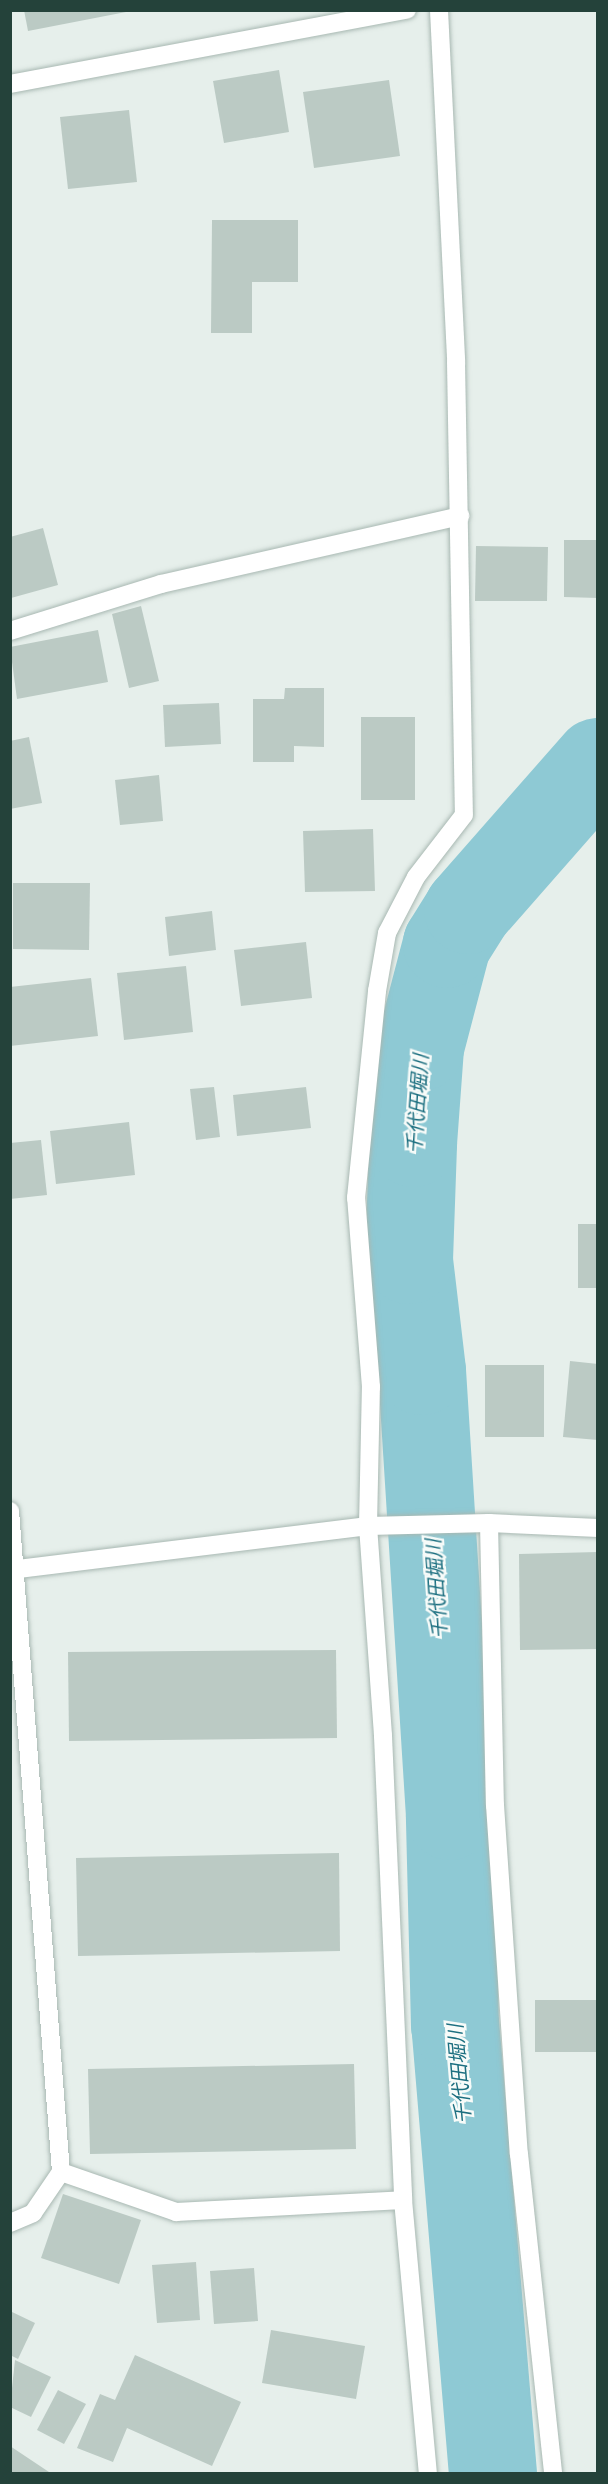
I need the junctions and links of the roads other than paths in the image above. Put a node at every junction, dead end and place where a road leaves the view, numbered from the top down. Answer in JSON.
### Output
{"nodes":[{"id":1,"x":407,"y":10,"type":"edge"},
{"id":2,"x":439,"y":10,"type":"edge"},
{"id":3,"x":10,"y":84,"type":"edge"},
{"id":4,"x":460,"y":516,"type":"junction"},
{"id":5,"x":10,"y":631,"type":"edge"},
{"id":6,"x":10,"y":1511,"type":"edge"},
{"id":7,"x":489,"y":1522,"type":"junction"},
{"id":8,"x":368,"y":1526,"type":"junction"},
{"id":9,"x":597,"y":1528,"type":"edge"},
{"id":10,"x":15,"y":1570,"type":"edge"},
{"id":11,"x":61,"y":2172,"type":"junction"},
{"id":12,"x":403,"y":2200,"type":"junction"},
{"id":13,"x":10,"y":2223,"type":"edge"},
{"id":14,"x":428,"y":2474,"type":"edge"},
{"id":15,"x":553,"y":2474,"type":"edge"}],
"edges":[{"from":1,"to":3,"type":"street"},
{"from":2,"to":4,"type":"street"},
{"from":4,"to":5,"type":"street"},
{"from":4,"to":8,"type":"street"},
{"from":6,"to":10,"type":"street"},
{"from":7,"to":8,"type":"street"},
{"from":7,"to":9,"type":"street"},
{"from":7,"to":15,"type":"street"},
{"from":8,"to":10,"type":"street"},
{"from":8,"to":12,"type":"street"},
{"from":10,"to":11,"type":"street"},
{"from":11,"to":12,"type":"street"},
{"from":11,"to":13,"type":"street"},
{"from":12,"to":14,"type":"street"}]}
